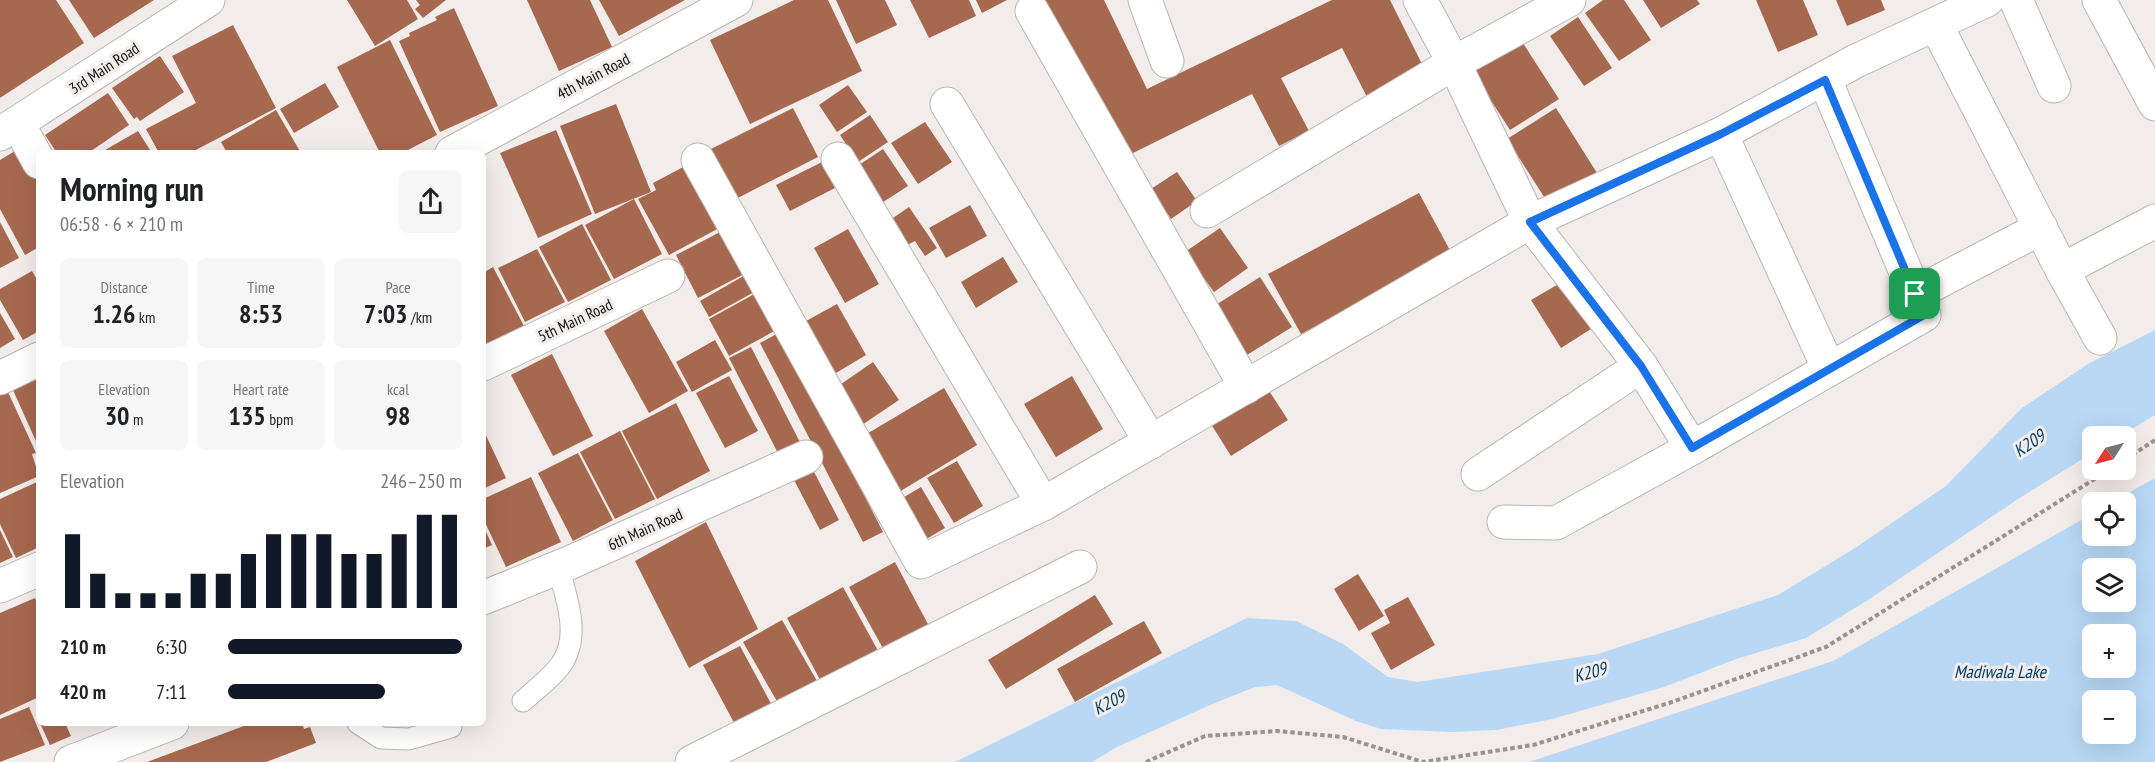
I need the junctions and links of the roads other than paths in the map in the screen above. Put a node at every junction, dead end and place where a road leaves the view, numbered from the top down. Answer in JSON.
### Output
{"nodes":[{"id":1,"x":208,"y":0,"type":"edge"},
{"id":2,"x":736,"y":0,"type":"edge"},
{"id":3,"x":1145,"y":0,"type":"edge"},
{"id":4,"x":1420,"y":0,"type":"edge"},
{"id":5,"x":1569,"y":0,"type":"edge"},
{"id":6,"x":1987,"y":0,"type":"edge"},
{"id":7,"x":2016,"y":0,"type":"edge"},
{"id":8,"x":2099,"y":0,"type":"edge"},
{"id":9,"x":1032,"y":11,"type":"dead end"},
{"id":10,"x":1936,"y":25,"type":"junction"},
{"id":11,"x":1167,"y":61,"type":"dead end"},
{"id":12,"x":1454,"y":63,"type":"junction"},
{"id":13,"x":1825,"y":80,"type":"junction"},
{"id":14,"x":2054,"y":86,"type":"dead end"},
{"id":15,"x":948,"y":104,"type":"dead end"},
{"id":16,"x":2155,"y":104,"type":"edge"},
{"id":17,"x":9,"y":129,"type":"edge"},
{"id":18,"x":1721,"y":134,"type":"junction"},
{"id":19,"x":458,"y":150,"type":"edge"},
{"id":20,"x":36,"y":159,"type":"edge"},
{"id":21,"x":698,"y":159,"type":"dead end"},
{"id":22,"x":838,"y":159,"type":"dead end"},
{"id":23,"x":1207,"y":211,"type":"dead end"},
{"id":24,"x":2155,"y":221,"type":"edge"},
{"id":25,"x":1530,"y":222,"type":"junction"},
{"id":26,"x":2041,"y":228,"type":"junction"},
{"id":27,"x":2062,"y":270,"type":"junction"},
{"id":28,"x":668,"y":276,"type":"dead end"},
{"id":29,"x":1915,"y":294,"type":"junction"},
{"id":30,"x":2100,"y":338,"type":"dead end"},
{"id":31,"x":36,"y":360,"type":"edge"},
{"id":32,"x":486,"y":363,"type":"edge"},
{"id":33,"x":1641,"y":366,"type":"junction"},
{"id":34,"x":1829,"y":369,"type":"junction"},
{"id":35,"x":0,"y":378,"type":"edge"},
{"id":36,"x":1246,"y":387,"type":"junction"},
{"id":37,"x":1151,"y":442,"type":"junction"},
{"id":38,"x":1692,"y":448,"type":"junction"},
{"id":39,"x":806,"y":457,"type":"dead end"},
{"id":40,"x":1478,"y":474,"type":"dead end"},
{"id":41,"x":1042,"y":504,"type":"junction"},
{"id":42,"x":1504,"y":522,"type":"dead end"},
{"id":43,"x":558,"y":567,"type":"junction"},
{"id":44,"x":1080,"y":567,"type":"dead end"},
{"id":45,"x":36,"y":569,"type":"edge"},
{"id":46,"x":0,"y":586,"type":"edge"},
{"id":47,"x":486,"y":597,"type":"edge"},
{"id":48,"x":523,"y":701,"type":"dead end"},
{"id":49,"x":164,"y":726,"type":"edge"},
{"id":50,"x":363,"y":726,"type":"edge"},
{"id":51,"x":451,"y":727,"type":"dead end"},
{"id":52,"x":71,"y":762,"type":"edge"},
{"id":53,"x":692,"y":762,"type":"edge"}],
"edges":[{"from":1,"to":17,"type":"street","name":"3rd Main Road"},
{"from":2,"to":19,"type":"street","name":"4th Main Road"},
{"from":3,"to":11,"type":"street"},
{"from":4,"to":12,"type":"street"},
{"from":5,"to":12,"type":"street"},
{"from":6,"to":10,"type":"street"},
{"from":7,"to":14,"type":"street"},
{"from":8,"to":16,"type":"street"},
{"from":9,"to":36,"type":"street"},
{"from":10,"to":13,"type":"street"},
{"from":10,"to":26,"type":"street"},
{"from":12,"to":23,"type":"street"},
{"from":12,"to":25,"type":"street"},
{"from":13,"to":18,"type":"street"},
{"from":13,"to":29,"type":"street"},
{"from":15,"to":37,"type":"street"},
{"from":17,"to":20,"type":"street"},
{"from":18,"to":25,"type":"street"},
{"from":18,"to":34,"type":"street"},
{"from":21,"to":41,"type":"street"},
{"from":22,"to":41,"type":"street"},
{"from":24,"to":27,"type":"street"},
{"from":25,"to":33,"type":"street"},
{"from":25,"to":36,"type":"street"},
{"from":26,"to":27,"type":"street"},
{"from":26,"to":29,"type":"street"},
{"from":27,"to":30,"type":"street"},
{"from":28,"to":32,"type":"street","name":"5th Main Road"},
{"from":29,"to":34,"type":"street"},
{"from":31,"to":35,"type":"street"},
{"from":33,"to":38,"type":"street"},
{"from":33,"to":40,"type":"street"},
{"from":34,"to":38,"type":"street"},
{"from":36,"to":37,"type":"street"},
{"from":37,"to":41,"type":"street"},
{"from":38,"to":42,"type":"street"},
{"from":39,"to":43,"type":"street","name":"6th Main Road"},
{"from":43,"to":47,"type":"street","name":"6th Main Road"},
{"from":43,"to":48,"type":"lane"},
{"from":44,"to":53,"type":"street"},
{"from":45,"to":46,"type":"street"},
{"from":49,"to":52,"type":"street"},
{"from":50,"to":51,"type":"lane"}]}
